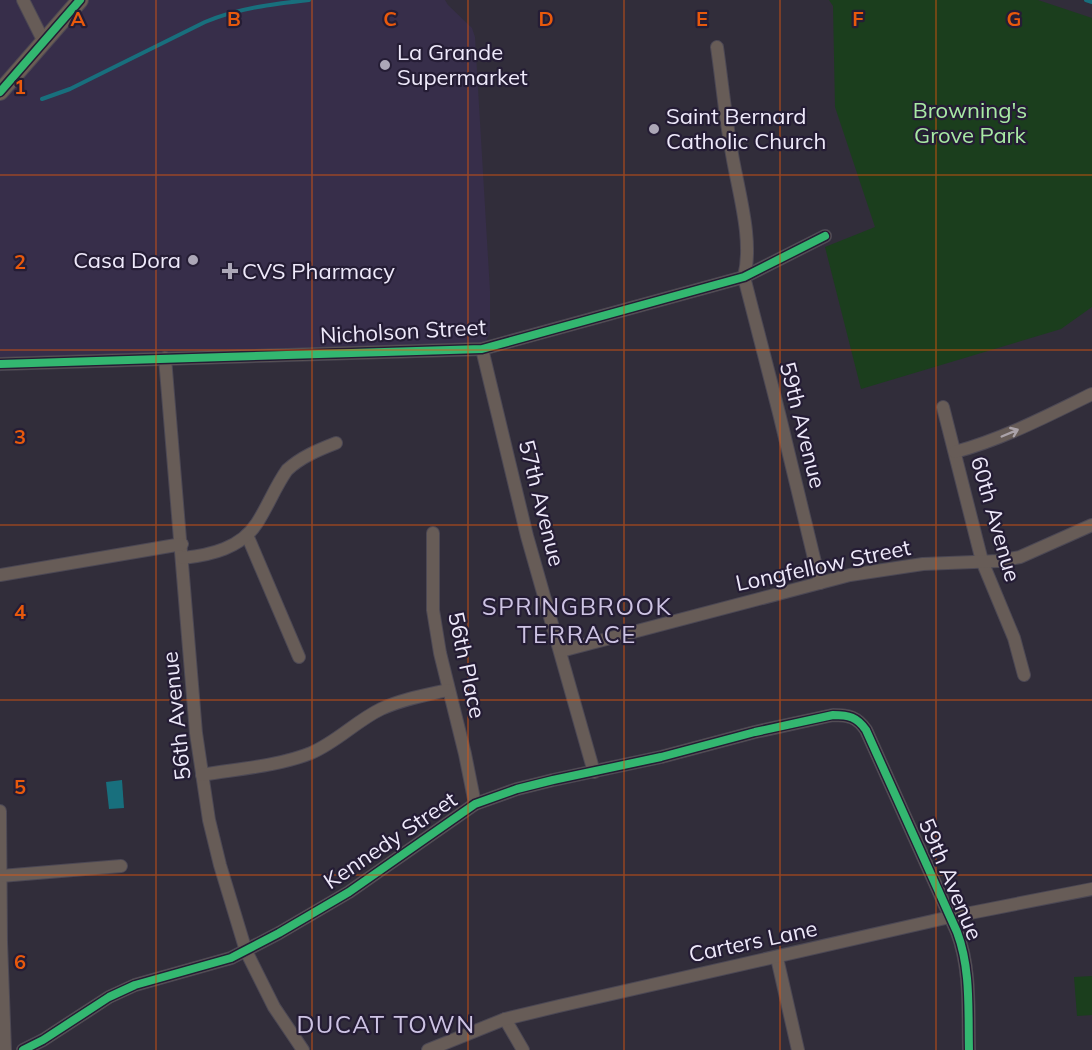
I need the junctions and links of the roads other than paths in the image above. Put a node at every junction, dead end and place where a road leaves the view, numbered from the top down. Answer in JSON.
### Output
{"nodes":[{"id":1,"x":23,"y":0,"type":"edge"},
{"id":2,"x":80,"y":0,"type":"edge"},
{"id":3,"x":44,"y":42,"type":"junction"},
{"id":4,"x":717,"y":47,"type":"dead end"},
{"id":5,"x":0,"y":92,"type":"edge"},
{"id":6,"x":825,"y":236,"type":"dead end"},
{"id":7,"x":744,"y":277,"type":"junction"},
{"id":8,"x":482,"y":349,"type":"junction"},
{"id":9,"x":165,"y":358,"type":"junction"},
{"id":10,"x":0,"y":364,"type":"edge"},
{"id":11,"x":1092,"y":394,"type":"edge"},
{"id":12,"x":943,"y":406,"type":"dead end"},
{"id":13,"x":336,"y":443,"type":"dead end"},
{"id":14,"x":955,"y":452,"type":"junction"},
{"id":15,"x":1092,"y":525,"type":"edge"},
{"id":16,"x":433,"y":533,"type":"dead end"},
{"id":17,"x":247,"y":535,"type":"junction"},
{"id":18,"x":182,"y":544,"type":"junction"},
{"id":19,"x":183,"y":558,"type":"junction"},
{"id":20,"x":982,"y":561,"type":"junction"},
{"id":21,"x":0,"y":575,"type":"edge"},
{"id":22,"x":820,"y":583,"type":"junction"},
{"id":23,"x":561,"y":651,"type":"junction"},
{"id":24,"x":299,"y":657,"type":"dead end"},
{"id":25,"x":1024,"y":675,"type":"dead end"},
{"id":26,"x":448,"y":690,"type":"junction"},
{"id":27,"x":866,"y":730,"type":"joint"},
{"id":28,"x":594,"y":772,"type":"junction"},
{"id":29,"x":202,"y":775,"type":"junction"},
{"id":30,"x":475,"y":804,"type":"junction"},
{"id":31,"x":0,"y":811,"type":"edge"},
{"id":32,"x":121,"y":866,"type":"dead end"},
{"id":33,"x":1,"y":876,"type":"edge"},
{"id":34,"x":1092,"y":889,"type":"edge"},
{"id":35,"x":950,"y":917,"type":"junction"},
{"id":36,"x":246,"y":951,"type":"junction"},
{"id":37,"x":777,"y":958,"type":"junction"},
{"id":38,"x":505,"y":1019,"type":"junction"},
{"id":39,"x":5,"y":1050,"type":"edge"},
{"id":40,"x":23,"y":1050,"type":"edge"},
{"id":41,"x":303,"y":1050,"type":"edge"},
{"id":42,"x":428,"y":1050,"type":"edge"},
{"id":43,"x":523,"y":1050,"type":"edge"},
{"id":44,"x":798,"y":1050,"type":"edge"},
{"id":45,"x":969,"y":1050,"type":"edge"}],
"edges":[{"from":1,"to":3,"type":"street"},
{"from":2,"to":3,"type":"street"},
{"from":3,"to":5,"type":"street"},
{"from":4,"to":7,"type":"street"},
{"from":6,"to":7,"type":"street","name":"Nicholson Street"},
{"from":7,"to":8,"type":"street","name":"Nicholson Street"},
{"from":7,"to":22,"type":"street","name":"59th Avenue"},
{"from":8,"to":9,"type":"street","name":"Nicholson Street"},
{"from":8,"to":23,"type":"street","name":"57th Avenue"},
{"from":9,"to":10,"type":"street","name":"Nicholson Street"},
{"from":9,"to":18,"type":"street","name":"56th Avenue"},
{"from":14,"to":11,"type":"street","one_way":true},
{"from":12,"to":14,"type":"street","name":"60th Avenue"},
{"from":13,"to":17,"type":"street"},
{"from":14,"to":20,"type":"street","name":"60th Avenue"},
{"from":15,"to":20,"type":"street","name":"Longfellow Street"},
{"from":16,"to":26,"type":"street","name":"56th Place"},
{"from":17,"to":19,"type":"street"},
{"from":17,"to":24,"type":"street"},
{"from":18,"to":19,"type":"street","name":"56th Avenue"},
{"from":18,"to":21,"type":"street"},
{"from":19,"to":29,"type":"street","name":"56th Avenue"},
{"from":20,"to":22,"type":"street","name":"Longfellow Street"},
{"from":20,"to":25,"type":"street","name":"60th Avenue"},
{"from":22,"to":23,"type":"street","name":"Longfellow Street"},
{"from":23,"to":28,"type":"street","name":"57th Avenue"},
{"from":26,"to":29,"type":"street"},
{"from":26,"to":30,"type":"street","name":"56th Place"},
{"from":27,"to":28,"type":"street","name":"Kennedy Street"},
{"from":27,"to":35,"type":"street","name":"59th Avenue"},
{"from":28,"to":30,"type":"street","name":"Kennedy Street"},
{"from":29,"to":36,"type":"street","name":"56th Avenue"},
{"from":30,"to":36,"type":"street","name":"Kennedy Street"},
{"from":31,"to":33,"type":"street"},
{"from":32,"to":33,"type":"street"},
{"from":33,"to":39,"type":"street"},
{"from":34,"to":35,"type":"street","name":"Carters Lane"},
{"from":35,"to":37,"type":"street","name":"Carters Lane"},
{"from":35,"to":45,"type":"street","name":"59th Avenue"},
{"from":36,"to":40,"type":"street","name":"Kennedy Street"},
{"from":36,"to":41,"type":"street","name":"56th Avenue"},
{"from":37,"to":38,"type":"street","name":"Carters Lane"},
{"from":37,"to":44,"type":"street"},
{"from":38,"to":42,"type":"street","name":"Carters Lane"},
{"from":38,"to":43,"type":"street"}]}
